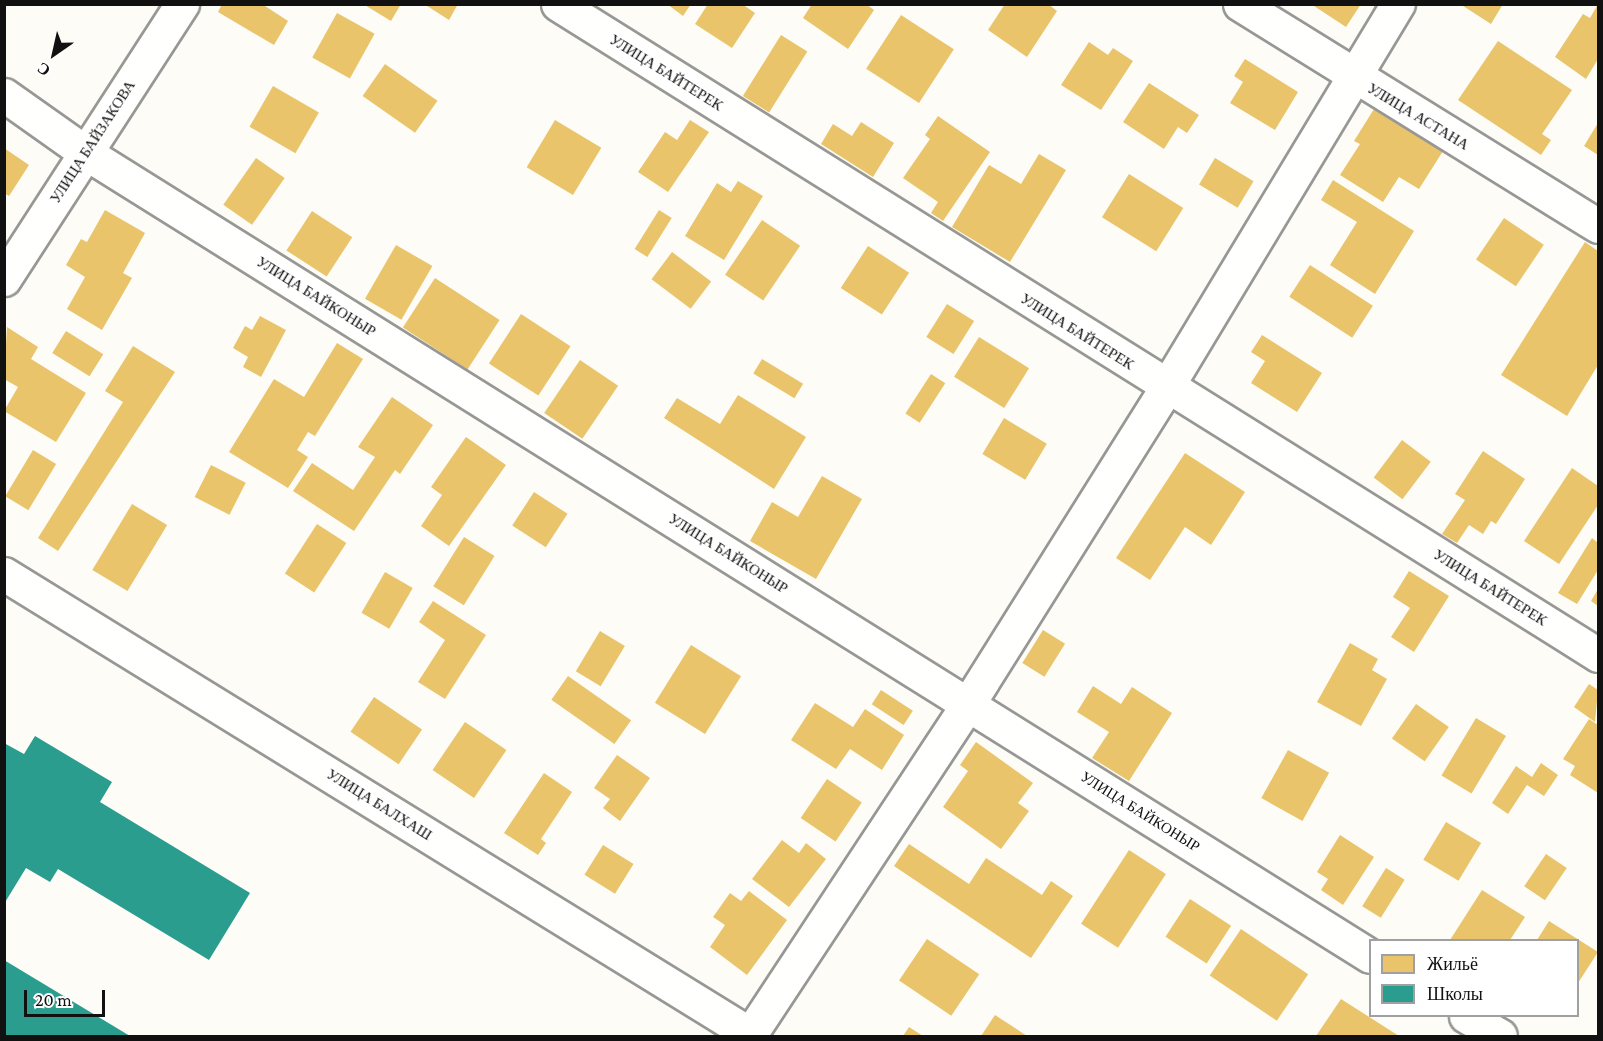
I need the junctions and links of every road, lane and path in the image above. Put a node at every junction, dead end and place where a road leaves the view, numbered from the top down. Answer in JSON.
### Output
{"nodes":[{"id":1,"x":182,"y":4,"type":"edge"},
{"id":2,"x":558,"y":4,"type":"edge"},
{"id":3,"x":1240,"y":4,"type":"edge"},
{"id":4,"x":1398,"y":4,"type":"edge"},
{"id":5,"x":1354,"y":78,"type":"junction"},
{"id":6,"x":4,"y":95,"type":"edge"},
{"id":7,"x":86,"y":153,"type":"junction"},
{"id":8,"x":1599,"y":226,"type":"edge"},
{"id":9,"x":4,"y":279,"type":"edge"},
{"id":10,"x":1166,"y":388,"type":"junction"},
{"id":11,"x":4,"y":574,"type":"edge"},
{"id":12,"x":1599,"y":655,"type":"edge"},
{"id":13,"x":968,"y":704,"type":"junction"},
{"id":14,"x":1369,"y":955,"type":"edge"},
{"id":15,"x":1469,"y":1017,"type":"edge"},
{"id":16,"x":750,"y":1036,"type":"edge"},
{"id":17,"x":1500,"y":1036,"type":"edge"}],
"edges":[{"from":1,"to":7,"type":"street","name":"УЛИЦА БАЙЗАКОВА"},
{"from":2,"to":10,"type":"street","name":"УЛИЦА БАЙТЕРЕК"},
{"from":3,"to":5,"type":"street","name":"УЛИЦА АСТАНА"},
{"from":4,"to":5,"type":"street"},
{"from":5,"to":8,"type":"street","name":"УЛИЦА АСТАНА"},
{"from":5,"to":10,"type":"street"},
{"from":6,"to":7,"type":"street","name":"УЛИЦА БАЙКОНЫР"},
{"from":7,"to":9,"type":"street","name":"УЛИЦА БАЙЗАКОВА"},
{"from":7,"to":13,"type":"street","name":"УЛИЦА БАЙКОНЫР"},
{"from":10,"to":12,"type":"street","name":"УЛИЦА БАЙТЕРЕК"},
{"from":10,"to":13,"type":"street"},
{"from":11,"to":16,"type":"street","name":"УЛИЦА БАЛХАШ"},
{"from":13,"to":14,"type":"street","name":"УЛИЦА БАЙКОНЫР"},
{"from":13,"to":16,"type":"street"},
{"from":15,"to":17,"type":"street"}]}
